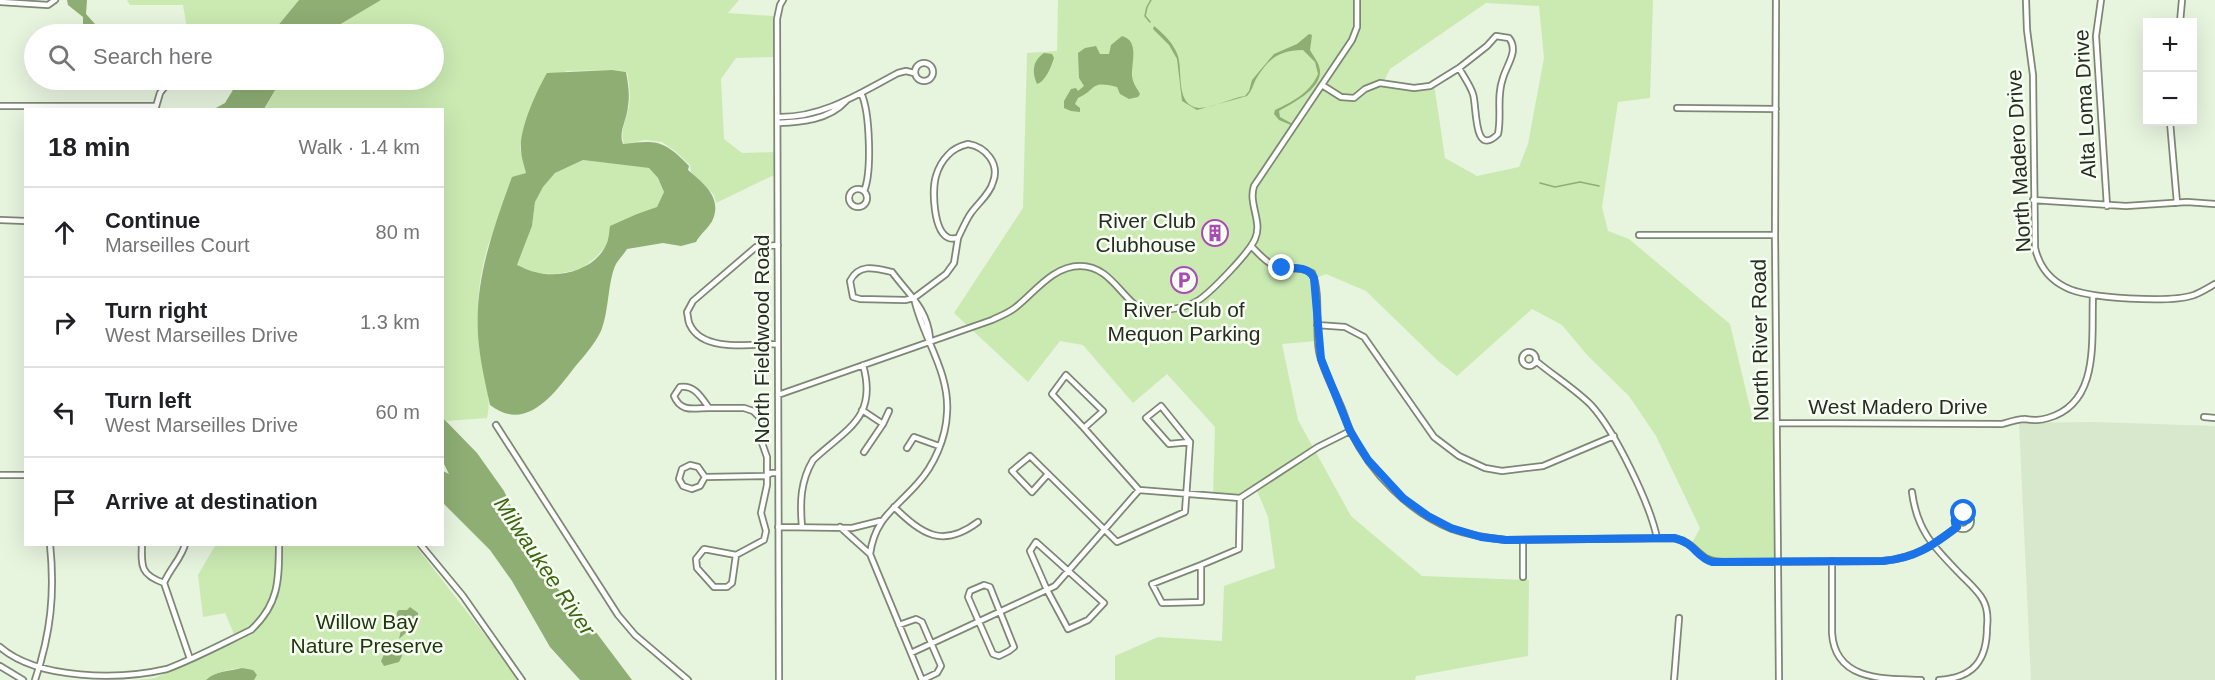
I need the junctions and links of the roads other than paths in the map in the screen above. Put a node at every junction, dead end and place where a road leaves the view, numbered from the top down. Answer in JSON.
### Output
{"nodes":[{"id":1,"x":55,"y":0,"type":"edge"},
{"id":2,"x":783,"y":0,"type":"edge"},
{"id":3,"x":1357,"y":0,"type":"edge"},
{"id":4,"x":1776,"y":0,"type":"edge"},
{"id":5,"x":2026,"y":0,"type":"edge"},
{"id":6,"x":2101,"y":0,"type":"edge"},
{"id":7,"x":2182,"y":0,"type":"edge"},
{"id":8,"x":16,"y":1,"type":"edge"},
{"id":9,"x":0,"y":2,"type":"edge"},
{"id":10,"x":2180,"y":18,"type":"edge"},
{"id":11,"x":1459,"y":68,"type":"junction"},
{"id":12,"x":914,"y":73,"type":"junction"},
{"id":13,"x":1322,"y":85,"type":"junction"},
{"id":14,"x":162,"y":90,"type":"edge"},
{"id":15,"x":861,"y":93,"type":"junction"},
{"id":16,"x":0,"y":106,"type":"edge"},
{"id":17,"x":155,"y":108,"type":"edge"},
{"id":18,"x":1677,"y":108,"type":"dead end"},
{"id":19,"x":1776,"y":109,"type":"junction"},
{"id":20,"x":778,"y":120,"type":"junction"},
{"id":21,"x":2169,"y":126,"type":"edge"},
{"id":22,"x":864,"y":190,"type":"junction"},
{"id":23,"x":2034,"y":200,"type":"junction"},
{"id":24,"x":2177,"y":203,"type":"junction"},
{"id":25,"x":2215,"y":204,"type":"edge"},
{"id":26,"x":2107,"y":206,"type":"junction"},
{"id":27,"x":0,"y":220,"type":"edge"},
{"id":28,"x":24,"y":221,"type":"edge"},
{"id":29,"x":1639,"y":235,"type":"dead end"},
{"id":30,"x":1775,"y":236,"type":"junction"},
{"id":31,"x":958,"y":238,"type":"junction"},
{"id":32,"x":778,"y":245,"type":"junction"},
{"id":33,"x":1251,"y":246,"type":"junction"},
{"id":34,"x":2215,"y":284,"type":"edge"},
{"id":35,"x":2093,"y":295,"type":"junction"},
{"id":36,"x":914,"y":298,"type":"junction"},
{"id":37,"x":1317,"y":325,"type":"junction"},
{"id":38,"x":929,"y":341,"type":"junction"},
{"id":39,"x":778,"y":344,"type":"junction"},
{"id":40,"x":1536,"y":361,"type":"dead end"},
{"id":41,"x":863,"y":365,"type":"junction"},
{"id":42,"x":778,"y":395,"type":"junction"},
{"id":43,"x":709,"y":408,"type":"junction"},
{"id":44,"x":862,"y":410,"type":"junction"},
{"id":45,"x":889,"y":411,"type":"dead end"},
{"id":46,"x":2204,"y":417,"type":"dead end"},
{"id":47,"x":2215,"y":418,"type":"edge"},
{"id":48,"x":1777,"y":423,"type":"junction"},
{"id":49,"x":883,"y":424,"type":"junction"},
{"id":50,"x":496,"y":425,"type":"dead end"},
{"id":51,"x":1084,"y":428,"type":"junction"},
{"id":52,"x":1350,"y":431,"type":"junction"},
{"id":53,"x":1614,"y":436,"type":"junction"},
{"id":54,"x":1190,"y":442,"type":"junction"},
{"id":55,"x":939,"y":446,"type":"junction"},
{"id":56,"x":907,"y":448,"type":"dead end"},
{"id":57,"x":864,"y":452,"type":"dead end"},
{"id":58,"x":778,"y":473,"type":"junction"},
{"id":59,"x":1048,"y":474,"type":"junction"},
{"id":60,"x":0,"y":475,"type":"edge"},
{"id":61,"x":24,"y":476,"type":"edge"},
{"id":62,"x":766,"y":476,"type":"junction"},
{"id":63,"x":705,"y":477,"type":"junction"},
{"id":64,"x":778,"y":480,"type":"junction"},
{"id":65,"x":1139,"y":490,"type":"junction"},
{"id":66,"x":1912,"y":492,"type":"dead end"},
{"id":67,"x":1185,"y":495,"type":"junction"},
{"id":68,"x":1240,"y":498,"type":"junction"},
{"id":69,"x":894,"y":507,"type":"junction"},
{"id":70,"x":880,"y":521,"type":"junction"},
{"id":71,"x":978,"y":522,"type":"dead end"},
{"id":72,"x":778,"y":527,"type":"junction"},
{"id":73,"x":802,"y":527,"type":"junction"},
{"id":74,"x":840,"y":527,"type":"junction"},
{"id":75,"x":1957,"y":527,"type":"dead end"},
{"id":76,"x":1106,"y":530,"type":"junction"},
{"id":77,"x":1657,"y":538,"type":"junction"},
{"id":78,"x":1523,"y":541,"type":"junction"},
{"id":79,"x":1932,"y":545,"type":"junction"},
{"id":80,"x":49,"y":546,"type":"edge"},
{"id":81,"x":142,"y":546,"type":"edge"},
{"id":82,"x":185,"y":546,"type":"edge"},
{"id":83,"x":279,"y":546,"type":"edge"},
{"id":84,"x":422,"y":546,"type":"edge"},
{"id":85,"x":870,"y":554,"type":"junction"},
{"id":86,"x":736,"y":555,"type":"junction"},
{"id":87,"x":1779,"y":561,"type":"junction"},
{"id":88,"x":1832,"y":561,"type":"junction"},
{"id":89,"x":1200,"y":565,"type":"junction"},
{"id":90,"x":1069,"y":572,"type":"junction"},
{"id":91,"x":1523,"y":577,"type":"dead end"},
{"id":92,"x":164,"y":583,"type":"junction"},
{"id":93,"x":1047,"y":590,"type":"junction"},
{"id":94,"x":1000,"y":612,"type":"junction"},
{"id":95,"x":1679,"y":618,"type":"dead end"},
{"id":96,"x":979,"y":622,"type":"junction"},
{"id":97,"x":899,"y":625,"type":"junction"},
{"id":98,"x":931,"y":643,"type":"junction"},
{"id":99,"x":0,"y":647,"type":"edge"},
{"id":100,"x":911,"y":653,"type":"junction"},
{"id":101,"x":190,"y":659,"type":"junction"},
{"id":102,"x":0,"y":666,"type":"edge"},
{"id":103,"x":39,"y":670,"type":"junction"},
{"id":104,"x":23,"y":680,"type":"edge"},
{"id":105,"x":35,"y":680,"type":"edge"},
{"id":106,"x":522,"y":680,"type":"edge"},
{"id":107,"x":688,"y":680,"type":"edge"},
{"id":108,"x":779,"y":680,"type":"edge"},
{"id":109,"x":922,"y":680,"type":"edge"},
{"id":110,"x":1674,"y":680,"type":"edge"},
{"id":111,"x":1779,"y":680,"type":"edge"},
{"id":112,"x":1921,"y":680,"type":"edge"},
{"id":113,"x":1939,"y":680,"type":"edge"}],
"edges":[{"from":1,"to":8,"type":"street"},
{"from":2,"to":20,"type":"street","name":"North Fieldwood Road"},
{"from":3,"to":13,"type":"street"},
{"from":4,"to":19,"type":"street","name":"North River Road"},
{"from":5,"to":23,"type":"street","name":"North Madero Drive"},
{"from":6,"to":26,"type":"street","name":"Alta Loma Drive"},
{"from":7,"to":10,"type":"street"},
{"from":8,"to":9,"type":"street"},
{"from":11,"to":11,"type":"street"},
{"from":11,"to":13,"type":"street"},
{"from":12,"to":12,"type":"street"},
{"from":12,"to":15,"type":"street"},
{"from":13,"to":33,"type":"street"},
{"from":14,"to":17,"type":"street"},
{"from":15,"to":20,"type":"street"},
{"from":15,"to":22,"type":"street"},
{"from":16,"to":17,"type":"street"},
{"from":18,"to":19,"type":"street"},
{"from":19,"to":30,"type":"street","name":"North River Road"},
{"from":20,"to":32,"type":"street","name":"North Fieldwood Road"},
{"from":21,"to":24,"type":"street"},
{"from":22,"to":22,"type":"street"},
{"from":23,"to":26,"type":"street"},
{"from":23,"to":35,"type":"street","name":"North Madero Drive"},
{"from":24,"to":25,"type":"street"},
{"from":24,"to":26,"type":"street"},
{"from":27,"to":28,"type":"street"},
{"from":29,"to":30,"type":"street"},
{"from":30,"to":48,"type":"street","name":"North River Road"},
{"from":31,"to":31,"type":"street"},
{"from":31,"to":36,"type":"street"},
{"from":32,"to":39,"type":"street","name":"North Fieldwood Road"},
{"from":32,"to":39,"type":"street"},
{"from":33,"to":37,"type":"street"},
{"from":33,"to":38,"type":"street"},
{"from":34,"to":35,"type":"street","name":"North Madero Drive"},
{"from":35,"to":48,"type":"street","name":"West Madero Drive"},
{"from":36,"to":36,"type":"street"},
{"from":36,"to":38,"type":"street"},
{"from":37,"to":52,"type":"street"},
{"from":37,"to":53,"type":"street"},
{"from":38,"to":41,"type":"street"},
{"from":38,"to":55,"type":"street"},
{"from":39,"to":42,"type":"street","name":"North Fieldwood Road"},
{"from":40,"to":53,"type":"street"},
{"from":41,"to":42,"type":"street"},
{"from":41,"to":44,"type":"street"},
{"from":42,"to":58,"type":"street","name":"North Fieldwood Road"},
{"from":43,"to":43,"type":"street"},
{"from":43,"to":62,"type":"street"},
{"from":44,"to":49,"type":"street"},
{"from":44,"to":73,"type":"street"},
{"from":45,"to":49,"type":"street"},
{"from":46,"to":47,"type":"street"},
{"from":48,"to":87,"type":"street","name":"North River Road"},
{"from":49,"to":57,"type":"street"},
{"from":50,"to":107,"type":"street"},
{"from":51,"to":51,"type":"street"},
{"from":51,"to":65,"type":"street"},
{"from":52,"to":68,"type":"street"},
{"from":52,"to":78,"type":"street"},
{"from":53,"to":77,"type":"street"},
{"from":54,"to":54,"type":"street"},
{"from":54,"to":67,"type":"street"},
{"from":55,"to":56,"type":"street"},
{"from":55,"to":69,"type":"street"},
{"from":58,"to":62,"type":"street"},
{"from":58,"to":64,"type":"street","name":"North Fieldwood Road"},
{"from":59,"to":59,"type":"street"},
{"from":59,"to":76,"type":"street"},
{"from":60,"to":61,"type":"street"},
{"from":62,"to":63,"type":"street"},
{"from":62,"to":64,"type":"street"},
{"from":62,"to":86,"type":"street"},
{"from":63,"to":63,"type":"street"},
{"from":64,"to":72,"type":"street","name":"North Fieldwood Road"},
{"from":65,"to":67,"type":"street"},
{"from":65,"to":76,"type":"street"},
{"from":66,"to":79,"type":"street"},
{"from":67,"to":68,"type":"street"},
{"from":67,"to":76,"type":"street"},
{"from":68,"to":89,"type":"street"},
{"from":69,"to":70,"type":"street"},
{"from":69,"to":71,"type":"street"},
{"from":70,"to":74,"type":"street"},
{"from":70,"to":85,"type":"street"},
{"from":72,"to":73,"type":"street"},
{"from":72,"to":108,"type":"street","name":"North Fieldwood Road"},
{"from":73,"to":74,"type":"street"},
{"from":74,"to":85,"type":"street"},
{"from":75,"to":79,"type":"street"},
{"from":76,"to":90,"type":"street"},
{"from":77,"to":78,"type":"street"},
{"from":77,"to":87,"type":"street"},
{"from":78,"to":91,"type":"street"},
{"from":79,"to":88,"type":"street"},
{"from":79,"to":113,"type":"street"},
{"from":80,"to":103,"type":"street"},
{"from":81,"to":92,"type":"street"},
{"from":82,"to":92,"type":"street"},
{"from":83,"to":101,"type":"street"},
{"from":84,"to":106,"type":"street"},
{"from":85,"to":97,"type":"street"},
{"from":86,"to":86,"type":"street"},
{"from":87,"to":88,"type":"street"},
{"from":87,"to":111,"type":"street","name":"North River Road"},
{"from":88,"to":112,"type":"street"},
{"from":89,"to":89,"type":"street"},
{"from":90,"to":93,"type":"street"},
{"from":90,"to":93,"type":"street"},
{"from":90,"to":93,"type":"street"},
{"from":92,"to":101,"type":"street"},
{"from":93,"to":94,"type":"street"},
{"from":94,"to":96,"type":"street"},
{"from":94,"to":96,"type":"street"},
{"from":94,"to":96,"type":"street"},
{"from":95,"to":110,"type":"street"},
{"from":96,"to":98,"type":"street"},
{"from":97,"to":98,"type":"street"},
{"from":97,"to":100,"type":"street"},
{"from":98,"to":100,"type":"street"},
{"from":98,"to":109,"type":"street"},
{"from":99,"to":103,"type":"street"},
{"from":100,"to":109,"type":"street"},
{"from":101,"to":103,"type":"street"},
{"from":102,"to":104,"type":"street"},
{"from":103,"to":105,"type":"street"}]}
